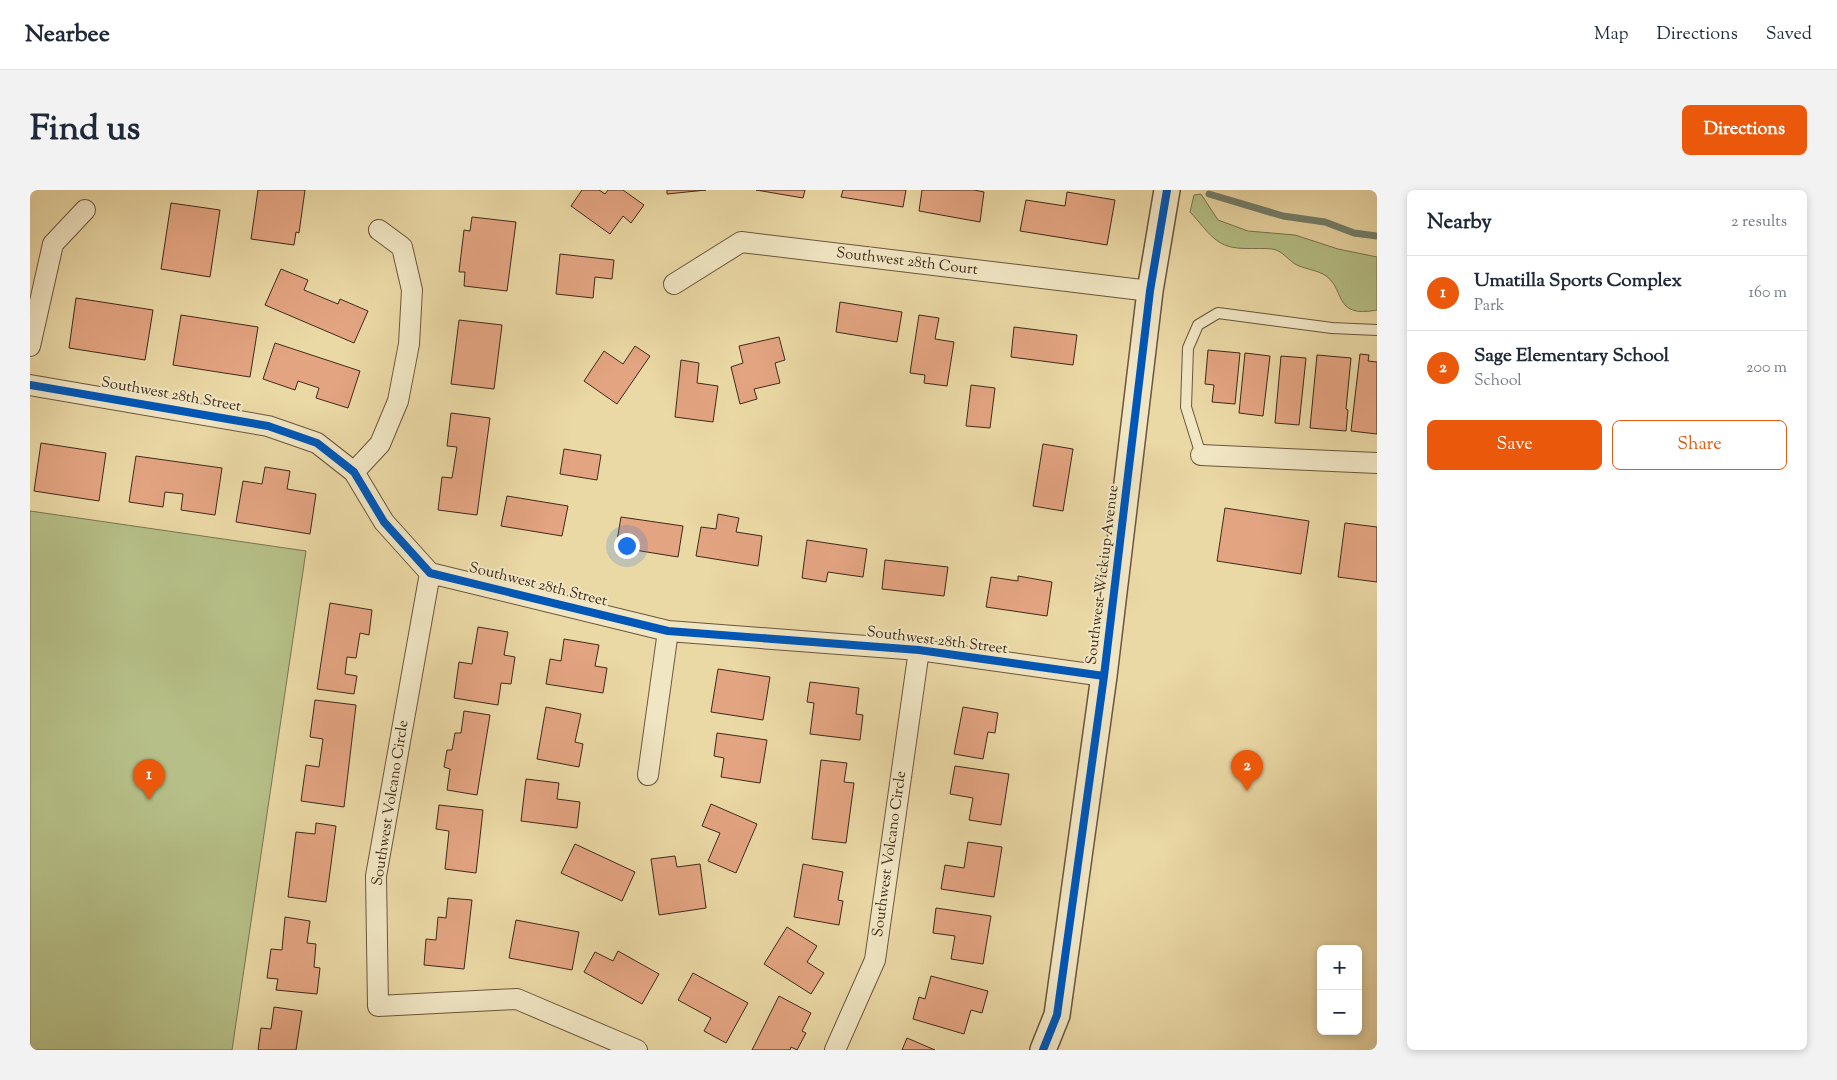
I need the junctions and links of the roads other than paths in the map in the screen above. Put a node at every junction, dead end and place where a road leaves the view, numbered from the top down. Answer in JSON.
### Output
{"nodes":[{"id":1,"x":1167,"y":190,"type":"edge"},
{"id":2,"x":85,"y":210,"type":"dead end"},
{"id":3,"x":379,"y":230,"type":"dead end"},
{"id":4,"x":674,"y":284,"type":"dead end"},
{"id":5,"x":1150,"y":291,"type":"junction"},
{"id":6,"x":1377,"y":330,"type":"edge"},
{"id":7,"x":30,"y":346,"type":"edge"},
{"id":8,"x":30,"y":385,"type":"edge"},
{"id":9,"x":1201,"y":455,"type":"joint"},
{"id":10,"x":1377,"y":464,"type":"edge"},
{"id":11,"x":354,"y":472,"type":"junction"},
{"id":12,"x":430,"y":572,"type":"junction"},
{"id":13,"x":668,"y":631,"type":"junction"},
{"id":14,"x":919,"y":650,"type":"junction"},
{"id":15,"x":1104,"y":676,"type":"junction"},
{"id":16,"x":648,"y":776,"type":"dead end"},
{"id":17,"x":637,"y":1050,"type":"edge"},
{"id":18,"x":835,"y":1050,"type":"edge"},
{"id":19,"x":1043,"y":1050,"type":"edge"}],
"edges":[{"from":1,"to":5,"type":"street","name":"Southwest Wickiup Avenue"},
{"from":2,"to":7,"type":"street"},
{"from":3,"to":11,"type":"street"},
{"from":4,"to":5,"type":"street","name":"Southwest 28th Court"},
{"from":5,"to":15,"type":"street","name":"Southwest Wickiup Avenue"},
{"from":6,"to":9,"type":"lane"},
{"from":8,"to":11,"type":"street","name":"Southwest 28th Street"},
{"from":9,"to":10,"type":"street"},
{"from":11,"to":12,"type":"street","name":"Southwest 28th Street"},
{"from":12,"to":13,"type":"street","name":"Southwest 28th Street"},
{"from":12,"to":17,"type":"street","name":"Southwest Volcano Circle"},
{"from":13,"to":14,"type":"street","name":"Southwest 28th Street"},
{"from":13,"to":16,"type":"street"},
{"from":14,"to":15,"type":"street","name":"Southwest 28th Street"},
{"from":14,"to":18,"type":"street","name":"Southwest Volcano Circle"},
{"from":15,"to":19,"type":"street","name":"Southwest Wickiup Avenue"}]}
